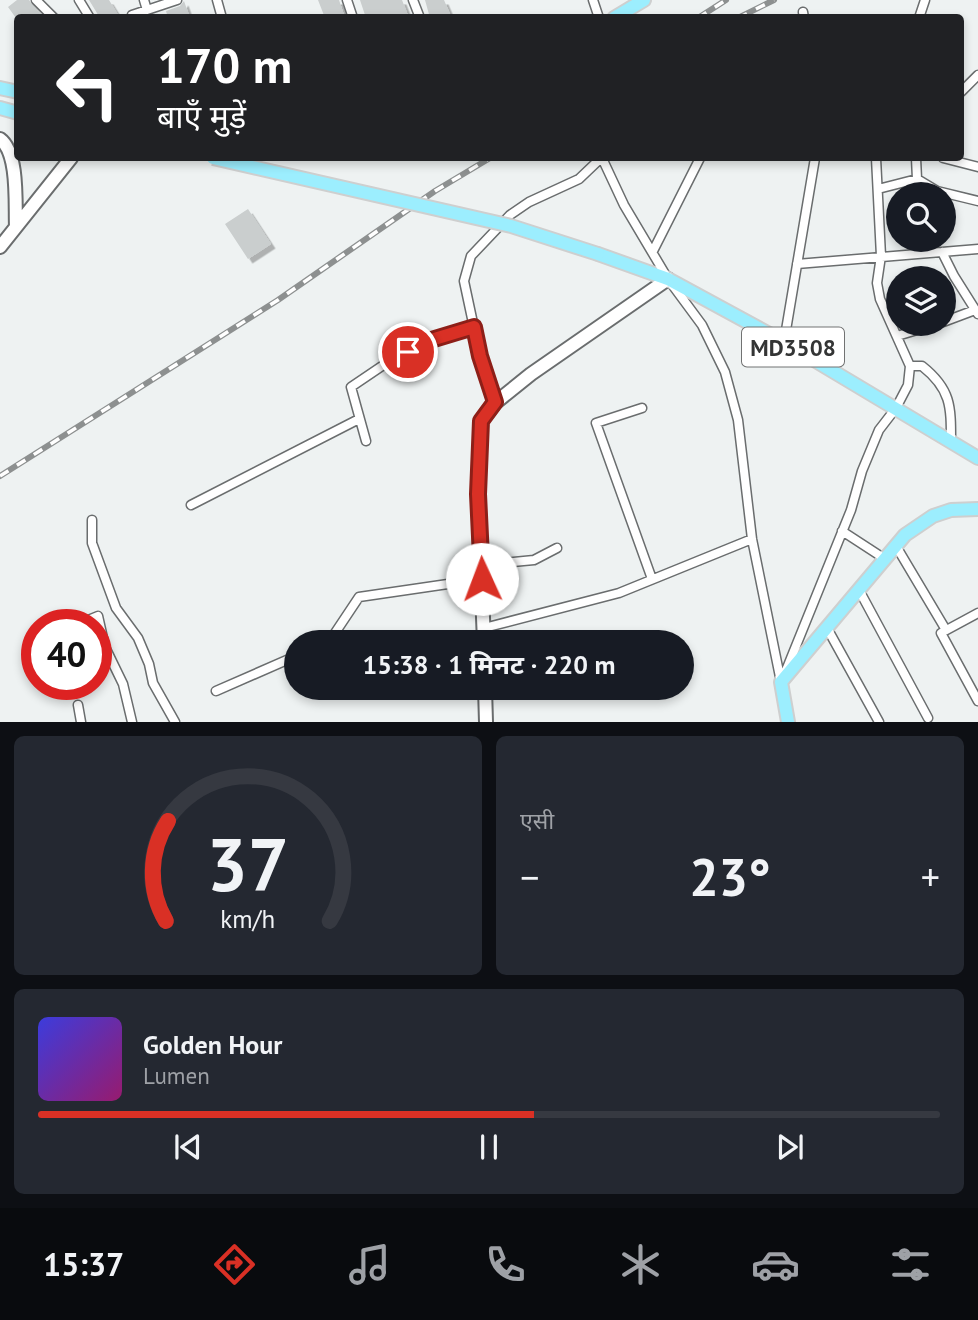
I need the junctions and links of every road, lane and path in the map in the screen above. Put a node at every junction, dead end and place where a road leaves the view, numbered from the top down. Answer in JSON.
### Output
{"nodes":[{"id":1,"x":36,"y":0,"type":"edge"},
{"id":2,"x":144,"y":0,"type":"edge"},
{"id":3,"x":177,"y":0,"type":"edge"},
{"id":4,"x":644,"y":0,"type":"edge"},
{"id":5,"x":147,"y":10,"type":"junction"},
{"id":6,"x":50,"y":14,"type":"edge"},
{"id":7,"x":137,"y":14,"type":"edge"},
{"id":8,"x":621,"y":14,"type":"edge"},
{"id":9,"x":978,"y":75,"type":"edge"},
{"id":10,"x":964,"y":89,"type":"edge"},
{"id":11,"x":0,"y":139,"type":"edge"},
{"id":12,"x":69,"y":161,"type":"edge"},
{"id":13,"x":226,"y":161,"type":"edge"},
{"id":14,"x":598,"y":161,"type":"edge"},
{"id":15,"x":602,"y":161,"type":"edge"},
{"id":16,"x":698,"y":161,"type":"edge"},
{"id":17,"x":814,"y":161,"type":"edge"},
{"id":18,"x":876,"y":161,"type":"edge"},
{"id":19,"x":916,"y":161,"type":"edge"},
{"id":20,"x":955,"y":161,"type":"edge"},
{"id":21,"x":978,"y":167,"type":"edge"},
{"id":22,"x":917,"y":179,"type":"junction"},
{"id":23,"x":878,"y":189,"type":"junction"},
{"id":24,"x":978,"y":201,"type":"edge"},
{"id":25,"x":16,"y":227,"type":"junction"},
{"id":26,"x":0,"y":247,"type":"edge"},
{"id":27,"x":978,"y":249,"type":"edge"},
{"id":28,"x":956,"y":250,"type":"edge"},
{"id":29,"x":653,"y":251,"type":"junction"},
{"id":30,"x":930,"y":252,"type":"edge"},
{"id":31,"x":942,"y":252,"type":"edge"},
{"id":32,"x":881,"y":256,"type":"junction"},
{"id":33,"x":797,"y":264,"type":"junction"},
{"id":34,"x":668,"y":278,"type":"junction"},
{"id":35,"x":886,"y":312,"type":"edge"},
{"id":36,"x":977,"y":312,"type":"edge"},
{"id":37,"x":956,"y":318,"type":"edge"},
{"id":38,"x":474,"y":327,"type":"junction"},
{"id":39,"x":897,"y":336,"type":"edge"},
{"id":40,"x":785,"y":342,"type":"junction"},
{"id":41,"x":910,"y":366,"type":"junction"},
{"id":42,"x":495,"y":402,"type":"junction"},
{"id":43,"x":642,"y":408,"type":"dead end"},
{"id":44,"x":896,"y":408,"type":"junction"},
{"id":45,"x":359,"y":419,"type":"junction"},
{"id":46,"x":366,"y":441,"type":"dead end"},
{"id":47,"x":951,"y":442,"type":"junction"},
{"id":48,"x":978,"y":458,"type":"edge"},
{"id":49,"x":191,"y":505,"type":"dead end"},
{"id":50,"x":978,"y":509,"type":"edge"},
{"id":51,"x":92,"y":520,"type":"dead end"},
{"id":52,"x":842,"y":531,"type":"junction"},
{"id":53,"x":752,"y":539,"type":"junction"},
{"id":54,"x":895,"y":546,"type":"junction"},
{"id":55,"x":557,"y":548,"type":"dead end"},
{"id":56,"x":885,"y":559,"type":"junction"},
{"id":57,"x":481,"y":572,"type":"junction"},
{"id":58,"x":652,"y":579,"type":"junction"},
{"id":59,"x":859,"y":590,"type":"junction"},
{"id":60,"x":116,"y":608,"type":"junction"},
{"id":61,"x":112,"y":610,"type":"edge"},
{"id":62,"x":978,"y":612,"type":"edge"},
{"id":63,"x":484,"y":628,"type":"joint"},
{"id":64,"x":827,"y":628,"type":"junction"},
{"id":65,"x":337,"y":630,"type":"edge"},
{"id":66,"x":946,"y":630,"type":"junction"},
{"id":67,"x":112,"y":661,"type":"edge"},
{"id":68,"x":284,"y":661,"type":"edge"},
{"id":69,"x":781,"y":682,"type":"junction"},
{"id":70,"x":216,"y":691,"type":"dead end"},
{"id":71,"x":485,"y":700,"type":"edge"},
{"id":72,"x":978,"y":701,"type":"edge"},
{"id":73,"x":78,"y":705,"type":"dead end"},
{"id":74,"x":928,"y":718,"type":"dead end"},
{"id":75,"x":80,"y":722,"type":"edge"},
{"id":76,"x":132,"y":722,"type":"edge"},
{"id":77,"x":174,"y":722,"type":"edge"},
{"id":78,"x":485,"y":722,"type":"edge"},
{"id":79,"x":788,"y":722,"type":"edge"},
{"id":80,"x":879,"y":722,"type":"edge"}],
"edges":[{"from":1,"to":6,"type":"street"},
{"from":2,"to":5,"type":"street"},
{"from":3,"to":5,"type":"street"},
{"from":4,"to":8,"type":"main road"},
{"from":5,"to":7,"type":"street"},
{"from":9,"to":10,"type":"street"},
{"from":11,"to":25,"type":"street"},
{"from":12,"to":25,"type":"street"},
{"from":13,"to":34,"type":"main road","number":"MD3508","bridge":true},
{"from":14,"to":38,"type":"street"},
{"from":15,"to":29,"type":"street"},
{"from":16,"to":29,"type":"street"},
{"from":17,"to":33,"type":"street"},
{"from":18,"to":23,"type":"street"},
{"from":19,"to":22,"type":"street"},
{"from":20,"to":21,"type":"street"},
{"from":22,"to":23,"type":"street"},
{"from":22,"to":24,"type":"street"},
{"from":23,"to":32,"type":"street"},
{"from":25,"to":26,"type":"street"},
{"from":27,"to":28,"type":"street"},
{"from":29,"to":34,"type":"street"},
{"from":30,"to":32,"type":"street"},
{"from":31,"to":36,"type":"street"},
{"from":32,"to":33,"type":"street"},
{"from":32,"to":35,"type":"street"},
{"from":33,"to":40,"type":"street"},
{"from":34,"to":40,"type":"main road","number":"MD3508"},
{"from":34,"to":42,"type":"street"},
{"from":34,"to":53,"type":"street"},
{"from":36,"to":37,"type":"street"},
{"from":38,"to":42,"type":"street"},
{"from":38,"to":45,"type":"street"},
{"from":39,"to":41,"type":"street"},
{"from":40,"to":44,"type":"main road","number":"MD3508"},
{"from":41,"to":44,"type":"street"},
{"from":41,"to":47,"type":"street"},
{"from":42,"to":57,"type":"street"},
{"from":43,"to":58,"type":"street"},
{"from":44,"to":47,"type":"main road","number":"MD3508"},
{"from":44,"to":52,"type":"street"},
{"from":45,"to":46,"type":"street"},
{"from":45,"to":49,"type":"street"},
{"from":47,"to":48,"type":"main road","number":"MD3508"},
{"from":50,"to":54,"type":"main road"},
{"from":51,"to":60,"type":"street"},
{"from":52,"to":56,"type":"street"},
{"from":52,"to":69,"type":"street"},
{"from":53,"to":58,"type":"street"},
{"from":53,"to":69,"type":"street"},
{"from":54,"to":56,"type":"main road"},
{"from":54,"to":66,"type":"street"},
{"from":55,"to":57,"type":"street"},
{"from":56,"to":59,"type":"main road"},
{"from":57,"to":63,"type":"street"},
{"from":57,"to":65,"type":"street"},
{"from":58,"to":63,"type":"street"},
{"from":59,"to":64,"type":"main road"},
{"from":59,"to":74,"type":"street"},
{"from":60,"to":61,"type":"street"},
{"from":60,"to":77,"type":"street"},
{"from":62,"to":66,"type":"street"},
{"from":64,"to":69,"type":"main road"},
{"from":64,"to":80,"type":"street"},
{"from":66,"to":72,"type":"street"},
{"from":67,"to":76,"type":"street"},
{"from":68,"to":70,"type":"street"},
{"from":69,"to":79,"type":"main road"},
{"from":71,"to":78,"type":"street"},
{"from":73,"to":75,"type":"street"}]}
